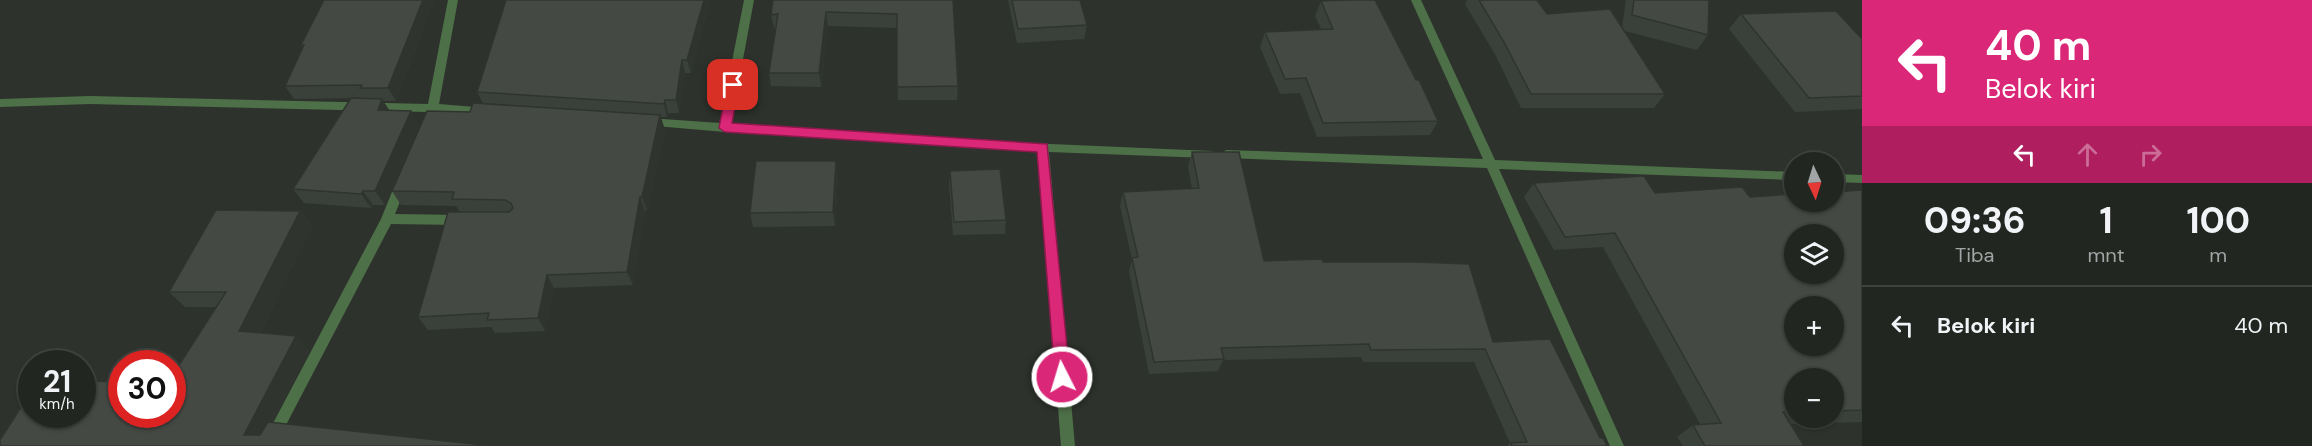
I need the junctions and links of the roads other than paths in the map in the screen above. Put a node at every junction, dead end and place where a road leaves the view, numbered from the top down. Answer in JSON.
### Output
{"nodes":[{"id":1,"x":453,"y":0,"type":"edge"},
{"id":2,"x":749,"y":0,"type":"edge"},
{"id":3,"x":1416,"y":0,"type":"edge"},
{"id":4,"x":0,"y":103,"type":"edge"},
{"id":5,"x":434,"y":108,"type":"junction"},
{"id":6,"x":504,"y":113,"type":"edge"},
{"id":7,"x":632,"y":121,"type":"edge"},
{"id":8,"x":425,"y":128,"type":"edge"},
{"id":9,"x":725,"y":128,"type":"junction"},
{"id":10,"x":1043,"y":148,"type":"junction"},
{"id":11,"x":1491,"y":164,"type":"junction"},
{"id":12,"x":408,"y":169,"type":"edge"},
{"id":13,"x":1784,"y":176,"type":"edge"},
{"id":14,"x":1844,"y":178,"type":"edge"},
{"id":15,"x":1862,"y":179,"type":"edge"},
{"id":16,"x":387,"y":219,"type":"junction"},
{"id":17,"x":478,"y":221,"type":"edge"},
{"id":18,"x":268,"y":446,"type":"edge"},
{"id":19,"x":1068,"y":446,"type":"edge"},
{"id":20,"x":1617,"y":446,"type":"edge"}],
"edges":[{"from":1,"to":5,"type":"street"},
{"from":2,"to":9,"type":"street"},
{"from":3,"to":11,"type":"street"},
{"from":4,"to":5,"type":"street"},
{"from":5,"to":6,"type":"street"},
{"from":5,"to":8,"type":"street"},
{"from":7,"to":9,"type":"street"},
{"from":9,"to":10,"type":"street"},
{"from":10,"to":11,"type":"street"},
{"from":10,"to":19,"type":"street"},
{"from":11,"to":13,"type":"street"},
{"from":11,"to":20,"type":"street"},
{"from":12,"to":16,"type":"street"},
{"from":14,"to":15,"type":"street"},
{"from":16,"to":17,"type":"street"},
{"from":16,"to":18,"type":"street"}]}
